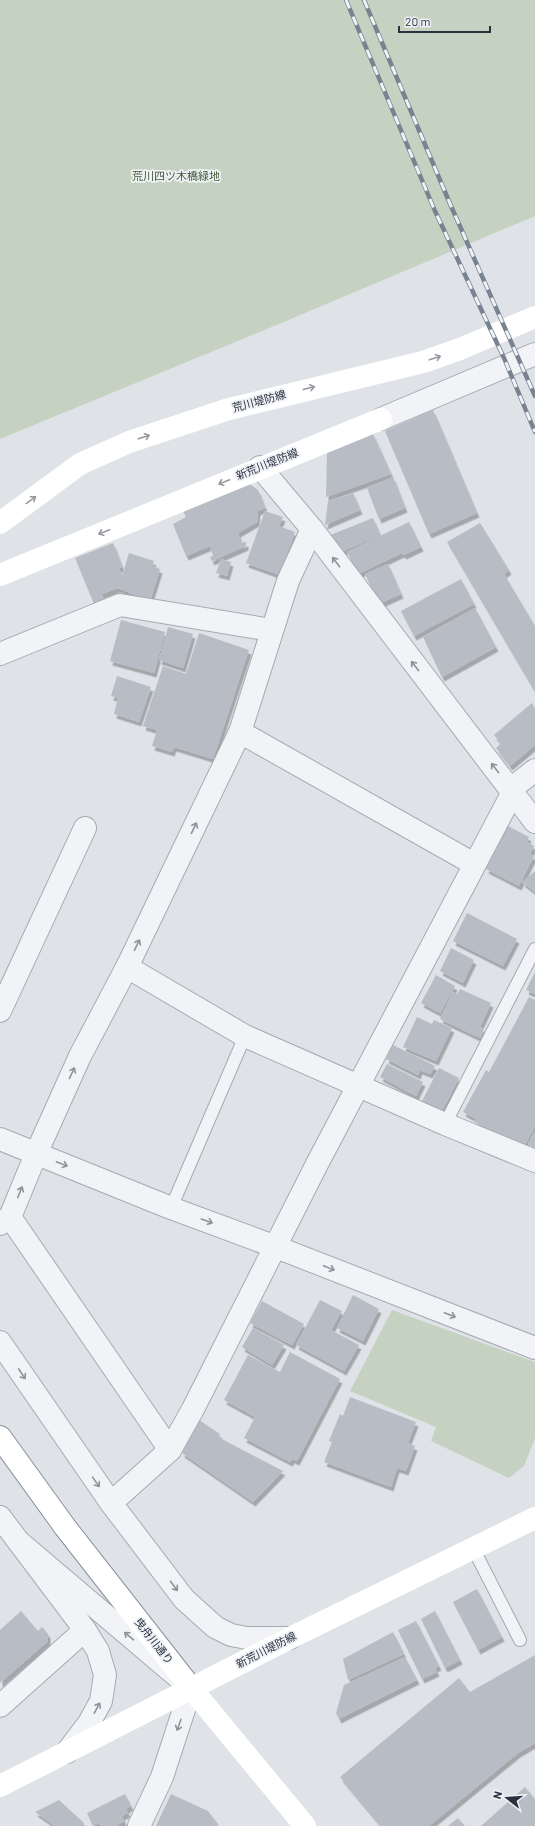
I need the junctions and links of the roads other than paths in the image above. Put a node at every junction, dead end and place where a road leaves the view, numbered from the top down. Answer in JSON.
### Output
{"nodes":[{"id":1,"x":535,"y":317,"type":"edge"},
{"id":2,"x":535,"y":354,"type":"edge"},
{"id":3,"x":381,"y":419,"type":"joint"},
{"id":4,"x":260,"y":467,"type":"junction"},
{"id":5,"x":0,"y":523,"type":"edge"},
{"id":6,"x":312,"y":529,"type":"junction"},
{"id":7,"x":0,"y":575,"type":"edge"},
{"id":8,"x":271,"y":630,"type":"junction"},
{"id":9,"x":0,"y":654,"type":"edge"},
{"id":10,"x":240,"y":732,"type":"junction"},
{"id":11,"x":535,"y":770,"type":"edge"},
{"id":12,"x":512,"y":791,"type":"junction"},
{"id":13,"x":535,"y":822,"type":"edge"},
{"id":14,"x":85,"y":828,"type":"dead end"},
{"id":15,"x":474,"y":864,"type":"junction"},
{"id":16,"x":535,"y":949,"type":"edge"},
{"id":17,"x":127,"y":967,"type":"junction"},
{"id":18,"x":0,"y":1011,"type":"edge"},
{"id":19,"x":245,"y":1036,"type":"junction"},
{"id":20,"x":358,"y":1086,"type":"junction"},
{"id":21,"x":445,"y":1124,"type":"junction"},
{"id":22,"x":0,"y":1139,"type":"edge"},
{"id":23,"x":36,"y":1154,"type":"junction"},
{"id":24,"x":535,"y":1161,"type":"edge"},
{"id":25,"x":171,"y":1208,"type":"junction"},
{"id":26,"x":5,"y":1221,"type":"edge"},
{"id":27,"x":276,"y":1247,"type":"junction"},
{"id":28,"x":0,"y":1342,"type":"edge"},
{"id":29,"x":535,"y":1348,"type":"edge"},
{"id":30,"x":5,"y":1444,"type":"edge"},
{"id":31,"x":170,"y":1450,"type":"junction"},
{"id":32,"x":111,"y":1503,"type":"junction"},
{"id":33,"x":0,"y":1517,"type":"edge"},
{"id":34,"x":535,"y":1518,"type":"edge"},
{"id":35,"x":19,"y":1542,"type":"junction"},
{"id":36,"x":474,"y":1548,"type":"junction"},
{"id":37,"x":85,"y":1630,"type":"junction"},
{"id":38,"x":290,"y":1638,"type":"junction"},
{"id":39,"x":520,"y":1640,"type":"dead end"},
{"id":40,"x":191,"y":1688,"type":"junction"},
{"id":41,"x":0,"y":1706,"type":"edge"},
{"id":42,"x":67,"y":1752,"type":"junction"},
{"id":43,"x":0,"y":1786,"type":"edge"},
{"id":44,"x":139,"y":1826,"type":"edge"},
{"id":45,"x":305,"y":1826,"type":"edge"}],
"edges":[{"from":5,"to":1,"type":"main road","name":"荒川堤防線","one_way":true},
{"from":2,"to":3,"type":"street","name":"新荒川堤防線"},
{"from":3,"to":4,"type":"main road","name":"新荒川堤防線"},
{"from":4,"to":6,"type":"street"},
{"from":4,"to":7,"type":"main road","name":"新荒川堤防線","one_way":true},
{"from":6,"to":8,"type":"street"},
{"from":12,"to":6,"type":"street","one_way":true},
{"from":8,"to":9,"type":"street"},
{"from":8,"to":10,"type":"street"},
{"from":10,"to":15,"type":"street"},
{"from":17,"to":10,"type":"street","one_way":true},
{"from":11,"to":12,"type":"street"},
{"from":12,"to":13,"type":"street"},
{"from":12,"to":15,"type":"street"},
{"from":14,"to":18,"type":"street"},
{"from":15,"to":20,"type":"street"},
{"from":16,"to":21,"type":"lane"},
{"from":17,"to":19,"type":"street"},
{"from":23,"to":17,"type":"street","one_way":true},
{"from":19,"to":20,"type":"street"},
{"from":19,"to":25,"type":"lane"},
{"from":20,"to":21,"type":"street"},
{"from":20,"to":27,"type":"street"},
{"from":21,"to":24,"type":"street"},
{"from":22,"to":23,"type":"street"},
{"from":23,"to":25,"type":"street","one_way":true},
{"from":26,"to":23,"type":"street","one_way":true},
{"from":25,"to":27,"type":"street","one_way":true},
{"from":26,"to":31,"type":"street"},
{"from":27,"to":29,"type":"street","one_way":true},
{"from":27,"to":31,"type":"street"},
{"from":28,"to":32,"type":"street","one_way":true},
{"from":30,"to":40,"type":"main road","name":"曳舟川通り"},
{"from":31,"to":32,"type":"street"},
{"from":32,"to":38,"type":"street","one_way":true},
{"from":33,"to":35,"type":"street"},
{"from":34,"to":36,"type":"main road","name":"新荒川堤防線"},
{"from":35,"to":37,"type":"street"},
{"from":40,"to":35,"type":"street","one_way":true},
{"from":36,"to":38,"type":"main road","name":"新荒川堤防線"},
{"from":36,"to":39,"type":"lane"},
{"from":37,"to":41,"type":"street"},
{"from":42,"to":37,"type":"street","one_way":true},
{"from":38,"to":40,"type":"main road","name":"新荒川堤防線"},
{"from":40,"to":42,"type":"main road","name":"新荒川堤防線"},
{"from":40,"to":44,"type":"street","one_way":true},
{"from":40,"to":45,"type":"main road","name":"曳舟川通り"},
{"from":42,"to":43,"type":"main road","name":"新荒川堤防線"}]}
